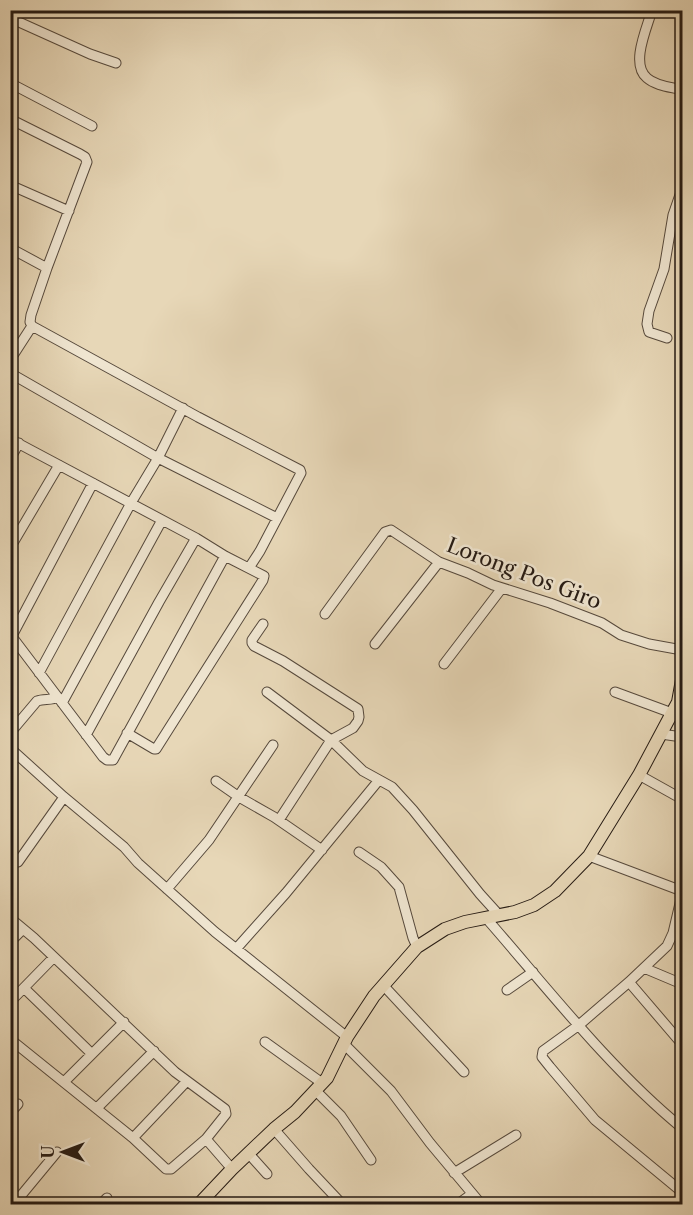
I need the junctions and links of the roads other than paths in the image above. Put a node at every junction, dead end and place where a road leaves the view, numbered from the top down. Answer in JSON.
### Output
{"nodes":[{"id":1,"x":652,"y":10,"type":"edge"},
{"id":2,"x":10,"y":18,"type":"edge"},
{"id":3,"x":116,"y":63,"type":"dead end"},
{"id":4,"x":10,"y":83,"type":"edge"},
{"id":5,"x":682,"y":90,"type":"edge"},
{"id":6,"x":10,"y":119,"type":"edge"},
{"id":7,"x":92,"y":126,"type":"dead end"},
{"id":8,"x":10,"y":185,"type":"edge"},
{"id":9,"x":682,"y":189,"type":"edge"},
{"id":10,"x":69,"y":211,"type":"junction"},
{"id":11,"x":11,"y":250,"type":"edge"},
{"id":12,"x":47,"y":268,"type":"junction"},
{"id":13,"x":32,"y":326,"type":"junction"},
{"id":14,"x":667,"y":338,"type":"dead end"},
{"id":15,"x":10,"y":360,"type":"edge"},
{"id":16,"x":10,"y":374,"type":"edge"},
{"id":17,"x":183,"y":408,"type":"junction"},
{"id":18,"x":15,"y":441,"type":"edge"},
{"id":19,"x":158,"y":458,"type":"junction"},
{"id":20,"x":10,"y":459,"type":"edge"},
{"id":21,"x":59,"y":465,"type":"junction"},
{"id":22,"x":93,"y":483,"type":"junction"},
{"id":23,"x":131,"y":503,"type":"junction"},
{"id":24,"x":278,"y":518,"type":"junction"},
{"id":25,"x":162,"y":520,"type":"junction"},
{"id":26,"x":196,"y":538,"type":"junction"},
{"id":27,"x":10,"y":549,"type":"edge"},
{"id":28,"x":225,"y":556,"type":"junction"},
{"id":29,"x":439,"y":562,"type":"junction"},
{"id":30,"x":249,"y":568,"type":"junction"},
{"id":31,"x":502,"y":588,"type":"junction"},
{"id":32,"x":325,"y":614,"type":"dead end"},
{"id":33,"x":263,"y":624,"type":"dead end"},
{"id":34,"x":11,"y":635,"type":"edge"},
{"id":35,"x":375,"y":644,"type":"dead end"},
{"id":36,"x":682,"y":650,"type":"edge"},
{"id":37,"x":444,"y":664,"type":"dead end"},
{"id":38,"x":39,"y":673,"type":"junction"},
{"id":39,"x":682,"y":680,"type":"edge"},
{"id":40,"x":267,"y":692,"type":"dead end"},
{"id":41,"x":615,"y":692,"type":"dead end"},
{"id":42,"x":60,"y":700,"type":"junction"},
{"id":43,"x":677,"y":706,"type":"edge"},
{"id":44,"x":10,"y":733,"type":"edge"},
{"id":45,"x":128,"y":733,"type":"junction"},
{"id":46,"x":661,"y":734,"type":"junction"},
{"id":47,"x":86,"y":735,"type":"junction"},
{"id":48,"x":682,"y":738,"type":"edge"},
{"id":49,"x":331,"y":740,"type":"junction"},
{"id":50,"x":273,"y":745,"type":"dead end"},
{"id":51,"x":10,"y":748,"type":"edge"},
{"id":52,"x":639,"y":775,"type":"junction"},
{"id":53,"x":379,"y":780,"type":"junction"},
{"id":54,"x":216,"y":781,"type":"dead end"},
{"id":55,"x":64,"y":797,"type":"junction"},
{"id":56,"x":239,"y":797,"type":"junction"},
{"id":57,"x":682,"y":799,"type":"edge"},
{"id":58,"x":279,"y":820,"type":"junction"},
{"id":59,"x":322,"y":850,"type":"junction"},
{"id":60,"x":359,"y":852,"type":"dead end"},
{"id":61,"x":589,"y":856,"type":"junction"},
{"id":62,"x":18,"y":862,"type":"dead end"},
{"id":63,"x":167,"y":889,"type":"junction"},
{"id":64,"x":682,"y":893,"type":"edge"},
{"id":65,"x":499,"y":915,"type":"junction"},
{"id":66,"x":10,"y":918,"type":"edge"},
{"id":67,"x":486,"y":918,"type":"junction"},
{"id":68,"x":23,"y":929,"type":"junction"},
{"id":69,"x":10,"y":942,"type":"edge"},
{"id":70,"x":417,"y":947,"type":"junction"},
{"id":71,"x":236,"y":949,"type":"junction"},
{"id":72,"x":54,"y":957,"type":"junction"},
{"id":73,"x":644,"y":968,"type":"junction"},
{"id":74,"x":533,"y":972,"type":"junction"},
{"id":75,"x":629,"y":982,"type":"junction"},
{"id":76,"x":682,"y":984,"type":"edge"},
{"id":77,"x":383,"y":985,"type":"junction"},
{"id":78,"x":24,"y":988,"type":"junction"},
{"id":79,"x":507,"y":990,"type":"dead end"},
{"id":80,"x":10,"y":1002,"type":"edge"},
{"id":81,"x":124,"y":1022,"type":"junction"},
{"id":82,"x":579,"y":1025,"type":"junction"},
{"id":83,"x":10,"y":1039,"type":"edge"},
{"id":84,"x":346,"y":1041,"type":"junction"},
{"id":85,"x":265,"y":1042,"type":"dead end"},
{"id":86,"x":682,"y":1044,"type":"edge"},
{"id":87,"x":154,"y":1052,"type":"junction"},
{"id":88,"x":92,"y":1054,"type":"junction"},
{"id":89,"x":464,"y":1072,"type":"dead end"},
{"id":90,"x":187,"y":1081,"type":"junction"},
{"id":91,"x":64,"y":1082,"type":"junction"},
{"id":92,"x":318,"y":1087,"type":"junction"},
{"id":93,"x":18,"y":1104,"type":"dead end"},
{"id":94,"x":97,"y":1108,"type":"junction"},
{"id":95,"x":10,"y":1113,"type":"edge"},
{"id":96,"x":682,"y":1128,"type":"edge"},
{"id":97,"x":274,"y":1129,"type":"junction"},
{"id":98,"x":516,"y":1135,"type":"dead end"},
{"id":99,"x":133,"y":1138,"type":"junction"},
{"id":100,"x":206,"y":1139,"type":"junction"},
{"id":101,"x":57,"y":1152,"type":"dead end"},
{"id":102,"x":249,"y":1154,"type":"junction"},
{"id":103,"x":371,"y":1160,"type":"dead end"},
{"id":104,"x":232,"y":1169,"type":"junction"},
{"id":105,"x":454,"y":1173,"type":"junction"},
{"id":106,"x":267,"y":1174,"type":"dead end"},
{"id":107,"x":682,"y":1192,"type":"edge"},
{"id":108,"x":472,"y":1194,"type":"junction"},
{"id":109,"x":337,"y":1202,"type":"edge"},
{"id":110,"x":14,"y":1204,"type":"edge"},
{"id":111,"x":199,"y":1204,"type":"edge"},
{"id":112,"x":458,"y":1204,"type":"edge"},
{"id":113,"x":480,"y":1204,"type":"edge"}],
"edges":[{"from":1,"to":5,"type":"street"},
{"from":2,"to":3,"type":"street"},
{"from":4,"to":7,"type":"street"},
{"from":6,"to":10,"type":"street"},
{"from":8,"to":10,"type":"street"},
{"from":9,"to":14,"type":"street"},
{"from":10,"to":12,"type":"street"},
{"from":11,"to":12,"type":"street"},
{"from":12,"to":13,"type":"street"},
{"from":13,"to":15,"type":"street"},
{"from":13,"to":17,"type":"street"},
{"from":16,"to":19,"type":"street"},
{"from":17,"to":19,"type":"street"},
{"from":17,"to":24,"type":"street"},
{"from":18,"to":20,"type":"street"},
{"from":18,"to":21,"type":"street"},
{"from":19,"to":23,"type":"street"},
{"from":19,"to":24,"type":"street"},
{"from":21,"to":22,"type":"street"},
{"from":21,"to":27,"type":"street"},
{"from":22,"to":23,"type":"street"},
{"from":22,"to":34,"type":"street"},
{"from":23,"to":25,"type":"street"},
{"from":23,"to":38,"type":"street"},
{"from":24,"to":30,"type":"street"},
{"from":25,"to":26,"type":"street"},
{"from":25,"to":42,"type":"street"},
{"from":26,"to":28,"type":"street"},
{"from":26,"to":47,"type":"street"},
{"from":28,"to":30,"type":"street"},
{"from":28,"to":45,"type":"street"},
{"from":29,"to":31,"type":"street","name":"Lorong Pos Giro"},
{"from":29,"to":32,"type":"street","name":"Lorong Pos Giro"},
{"from":29,"to":35,"type":"street"},
{"from":30,"to":45,"type":"street"},
{"from":31,"to":36,"type":"street","name":"Lorong Pos Giro"},
{"from":31,"to":37,"type":"street"},
{"from":33,"to":49,"type":"street"},
{"from":34,"to":38,"type":"street"},
{"from":38,"to":42,"type":"street"},
{"from":39,"to":43,"type":"main road"},
{"from":40,"to":49,"type":"street"},
{"from":41,"to":43,"type":"street"},
{"from":42,"to":44,"type":"street"},
{"from":42,"to":47,"type":"street"},
{"from":43,"to":46,"type":"main road"},
{"from":45,"to":47,"type":"street"},
{"from":46,"to":48,"type":"street"},
{"from":46,"to":52,"type":"main road"},
{"from":49,"to":53,"type":"street"},
{"from":49,"to":58,"type":"street"},
{"from":50,"to":56,"type":"street"},
{"from":51,"to":55,"type":"street"},
{"from":52,"to":57,"type":"street"},
{"from":52,"to":61,"type":"main road"},
{"from":53,"to":59,"type":"street"},
{"from":53,"to":65,"type":"street"},
{"from":54,"to":56,"type":"street"},
{"from":55,"to":62,"type":"street"},
{"from":55,"to":63,"type":"street"},
{"from":56,"to":58,"type":"street"},
{"from":56,"to":63,"type":"street"},
{"from":58,"to":59,"type":"street"},
{"from":59,"to":71,"type":"street"},
{"from":60,"to":70,"type":"street"},
{"from":61,"to":64,"type":"street"},
{"from":61,"to":65,"type":"main road"},
{"from":63,"to":71,"type":"street"},
{"from":64,"to":73,"type":"street"},
{"from":65,"to":67,"type":"main road"},
{"from":66,"to":68,"type":"street"},
{"from":67,"to":70,"type":"main road"},
{"from":67,"to":74,"type":"street"},
{"from":68,"to":69,"type":"street"},
{"from":68,"to":72,"type":"street"},
{"from":70,"to":77,"type":"main road"},
{"from":71,"to":84,"type":"street"},
{"from":72,"to":78,"type":"street"},
{"from":72,"to":81,"type":"street"},
{"from":73,"to":75,"type":"street"},
{"from":73,"to":76,"type":"street"},
{"from":74,"to":79,"type":"street"},
{"from":74,"to":82,"type":"street"},
{"from":75,"to":82,"type":"street"},
{"from":75,"to":86,"type":"street"},
{"from":77,"to":84,"type":"main road"},
{"from":77,"to":89,"type":"street"},
{"from":78,"to":80,"type":"street"},
{"from":78,"to":88,"type":"street"},
{"from":81,"to":87,"type":"street"},
{"from":81,"to":88,"type":"street"},
{"from":82,"to":96,"type":"street"},
{"from":82,"to":107,"type":"street"},
{"from":83,"to":91,"type":"street"},
{"from":84,"to":92,"type":"main road"},
{"from":84,"to":105,"type":"street"},
{"from":85,"to":92,"type":"street"},
{"from":87,"to":90,"type":"street"},
{"from":87,"to":94,"type":"street"},
{"from":88,"to":91,"type":"street"},
{"from":90,"to":99,"type":"street"},
{"from":90,"to":100,"type":"street"},
{"from":91,"to":94,"type":"street"},
{"from":92,"to":97,"type":"main road"},
{"from":92,"to":103,"type":"street"},
{"from":93,"to":95,"type":"street"},
{"from":94,"to":99,"type":"street"},
{"from":97,"to":102,"type":"main road"},
{"from":97,"to":109,"type":"street"},
{"from":98,"to":105,"type":"street"},
{"from":99,"to":100,"type":"street"},
{"from":100,"to":104,"type":"street"},
{"from":101,"to":110,"type":"street"},
{"from":102,"to":104,"type":"main road"},
{"from":102,"to":106,"type":"street"},
{"from":104,"to":111,"type":"main road"},
{"from":105,"to":108,"type":"street"},
{"from":108,"to":112,"type":"street"},
{"from":108,"to":113,"type":"street"}]}
